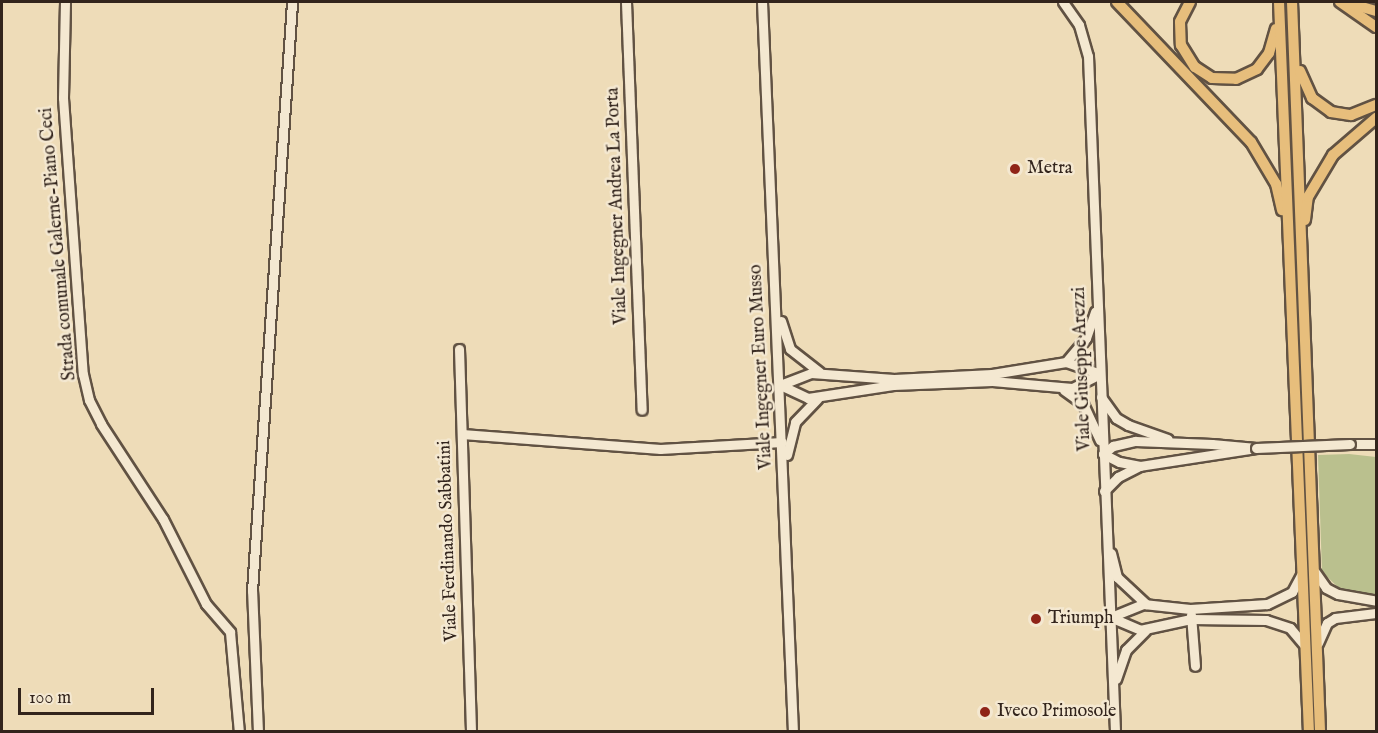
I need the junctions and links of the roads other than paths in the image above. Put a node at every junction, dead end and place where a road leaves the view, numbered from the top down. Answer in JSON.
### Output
{"nodes":[{"id":1,"x":65,"y":2,"type":"edge"},
{"id":2,"x":292,"y":2,"type":"edge"},
{"id":3,"x":626,"y":2,"type":"edge"},
{"id":4,"x":762,"y":2,"type":"edge"},
{"id":5,"x":1117,"y":2,"type":"edge"},
{"id":6,"x":1190,"y":2,"type":"edge"},
{"id":7,"x":1292,"y":2,"type":"edge"},
{"id":8,"x":1342,"y":2,"type":"edge"},
{"id":9,"x":1067,"y":5,"type":"edge"},
{"id":10,"x":1279,"y":5,"type":"edge"},
{"id":11,"x":1377,"y":11,"type":"edge"},
{"id":12,"x":1377,"y":27,"type":"edge"},
{"id":13,"x":1294,"y":49,"type":"junction"},
{"id":14,"x":1377,"y":105,"type":"edge"},
{"id":15,"x":1377,"y":118,"type":"edge"},
{"id":16,"x":1296,"y":277,"type":"junction"},
{"id":17,"x":775,"y":292,"type":"junction"},
{"id":18,"x":1098,"y":304,"type":"junction"},
{"id":19,"x":459,"y":350,"type":"dead end"},
{"id":20,"x":1066,"y":362,"type":"junction"},
{"id":21,"x":824,"y":374,"type":"junction"},
{"id":22,"x":1100,"y":374,"type":"junction"},
{"id":23,"x":780,"y":385,"type":"junction"},
{"id":24,"x":1062,"y":388,"type":"junction"},
{"id":25,"x":1100,"y":395,"type":"junction"},
{"id":26,"x":819,"y":397,"type":"junction"},
{"id":27,"x":642,"y":410,"type":"dead end"},
{"id":28,"x":462,"y":434,"type":"junction"},
{"id":29,"x":782,"y":442,"type":"junction"},
{"id":30,"x":1212,"y":444,"type":"junction"},
{"id":31,"x":1374,"y":445,"type":"edge"},
{"id":32,"x":1256,"y":448,"type":"junction"},
{"id":33,"x":1103,"y":450,"type":"junction"},
{"id":34,"x":1140,"y":466,"type":"junction"},
{"id":35,"x":784,"y":488,"type":"junction"},
{"id":36,"x":1104,"y":491,"type":"junction"},
{"id":37,"x":1107,"y":539,"type":"junction"},
{"id":38,"x":1308,"y":571,"type":"junction"},
{"id":39,"x":1377,"y":601,"type":"edge"},
{"id":40,"x":1151,"y":606,"type":"junction"},
{"id":41,"x":1377,"y":613,"type":"edge"},
{"id":42,"x":1191,"y":614,"type":"junction"},
{"id":43,"x":1110,"y":617,"type":"junction"},
{"id":44,"x":1152,"y":628,"type":"junction"},
{"id":45,"x":1311,"y":647,"type":"junction"},
{"id":46,"x":1195,"y":666,"type":"dead end"},
{"id":47,"x":1113,"y":690,"type":"junction"},
{"id":48,"x":239,"y":732,"type":"edge"},
{"id":49,"x":258,"y":732,"type":"edge"},
{"id":50,"x":471,"y":732,"type":"edge"},
{"id":51,"x":793,"y":732,"type":"edge"},
{"id":52,"x":1115,"y":732,"type":"edge"},
{"id":53,"x":1309,"y":732,"type":"edge"},
{"id":54,"x":1320,"y":732,"type":"edge"}],
"edges":[{"from":1,"to":48,"type":"street","name":"Strada comunale Galerne-Piano Ceci"},
{"from":2,"to":49,"type":"street"},
{"from":3,"to":27,"type":"street","name":"Viale Ingegner Andrea La Porta"},
{"from":4,"to":17,"type":"street","name":"Viale Ingegner Euro Musso"},
{"from":5,"to":16,"type":"main road"},
{"from":6,"to":10,"type":"main road"},
{"from":7,"to":13,"type":"main road"},
{"from":8,"to":11,"type":"main road"},
{"from":8,"to":12,"type":"main road"},
{"from":9,"to":18,"type":"street","name":"Viale Giuseppe Arezzi"},
{"from":10,"to":16,"type":"main road"},
{"from":13,"to":14,"type":"main road"},
{"from":13,"to":16,"type":"main road"},
{"from":15,"to":16,"type":"main road"},
{"from":16,"to":38,"type":"main road"},
{"from":17,"to":21,"type":"street"},
{"from":17,"to":23,"type":"street","name":"Viale Ingegner Euro Musso"},
{"from":18,"to":20,"type":"street"},
{"from":18,"to":22,"type":"street","name":"Viale Giuseppe Arezzi"},
{"from":19,"to":28,"type":"street","name":"Viale Ferdinando Sabbatini"},
{"from":20,"to":21,"type":"street"},
{"from":20,"to":22,"type":"street"},
{"from":21,"to":23,"type":"street"},
{"from":22,"to":24,"type":"street"},
{"from":22,"to":25,"type":"street","name":"Viale Giuseppe Arezzi"},
{"from":23,"to":26,"type":"street"},
{"from":23,"to":29,"type":"street","name":"Viale Ingegner Euro Musso"},
{"from":24,"to":26,"type":"street"},
{"from":24,"to":33,"type":"street"},
{"from":25,"to":30,"type":"street"},
{"from":25,"to":33,"type":"street","name":"Viale Giuseppe Arezzi"},
{"from":26,"to":35,"type":"street"},
{"from":28,"to":29,"type":"street"},
{"from":28,"to":50,"type":"street","name":"Viale Ferdinando Sabbatini"},
{"from":29,"to":35,"type":"street","name":"Viale Ingegner Euro Musso"},
{"from":30,"to":32,"type":"street"},
{"from":30,"to":33,"type":"street"},
{"from":31,"to":32,"type":"street","bridge":true},
{"from":32,"to":34,"type":"street"},
{"from":33,"to":34,"type":"street"},
{"from":33,"to":36,"type":"street","name":"Viale Giuseppe Arezzi"},
{"from":34,"to":36,"type":"street"},
{"from":35,"to":51,"type":"street","name":"Viale Ingegner Euro Musso"},
{"from":36,"to":37,"type":"street","name":"Viale Giuseppe Arezzi"},
{"from":37,"to":40,"type":"street"},
{"from":37,"to":43,"type":"street","name":"Viale Giuseppe Arezzi"},
{"from":38,"to":39,"type":"street"},
{"from":38,"to":42,"type":"street"},
{"from":38,"to":45,"type":"main road"},
{"from":40,"to":42,"type":"street"},
{"from":40,"to":43,"type":"street"},
{"from":41,"to":45,"type":"street"},
{"from":42,"to":44,"type":"street"},
{"from":42,"to":45,"type":"street"},
{"from":42,"to":46,"type":"street"},
{"from":43,"to":44,"type":"street"},
{"from":43,"to":47,"type":"street","name":"Viale Giuseppe Arezzi"},
{"from":44,"to":47,"type":"street"},
{"from":45,"to":53,"type":"main road"},
{"from":45,"to":54,"type":"main road"},
{"from":47,"to":52,"type":"street","name":"Viale Giuseppe Arezzi"}]}
